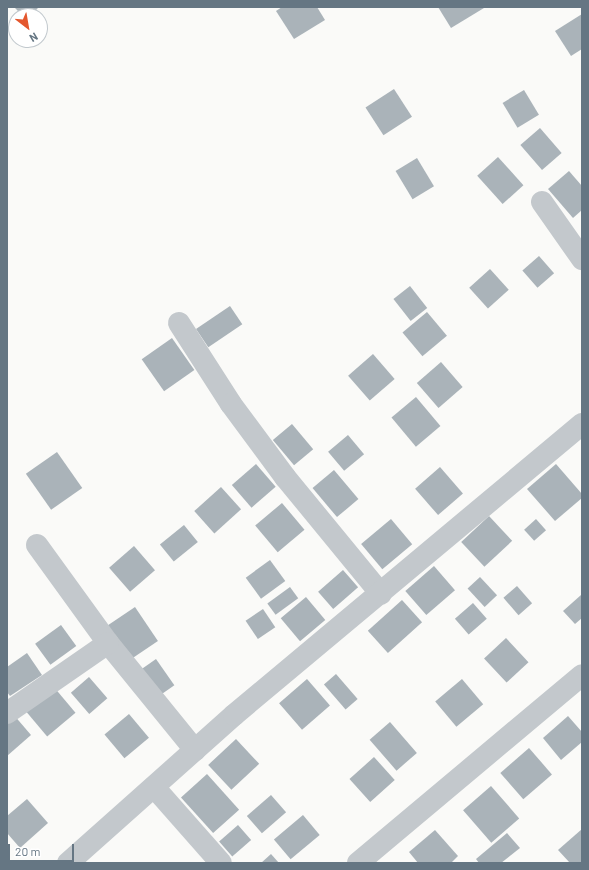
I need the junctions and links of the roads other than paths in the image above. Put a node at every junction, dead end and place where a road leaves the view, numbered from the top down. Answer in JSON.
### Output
{"nodes":[{"id":1,"x":542,"y":202,"type":"dead end"},
{"id":2,"x":582,"y":259,"type":"edge"},
{"id":3,"x":179,"y":323,"type":"dead end"},
{"id":4,"x":582,"y":424,"type":"edge"},
{"id":5,"x":37,"y":545,"type":"dead end"},
{"id":6,"x":381,"y":594,"type":"junction"},
{"id":7,"x":108,"y":643,"type":"junction"},
{"id":8,"x":582,"y":675,"type":"edge"},
{"id":9,"x":7,"y":714,"type":"edge"},
{"id":10,"x":195,"y":750,"type":"junction"},
{"id":11,"x":154,"y":787,"type":"junction"},
{"id":12,"x":68,"y":863,"type":"edge"},
{"id":13,"x":221,"y":863,"type":"edge"},
{"id":14,"x":358,"y":863,"type":"edge"}],
"edges":[{"from":1,"to":2,"type":"street"},
{"from":3,"to":6,"type":"street"},
{"from":4,"to":6,"type":"street"},
{"from":5,"to":7,"type":"street"},
{"from":6,"to":10,"type":"street"},
{"from":7,"to":9,"type":"street"},
{"from":7,"to":10,"type":"street"},
{"from":8,"to":14,"type":"street"},
{"from":10,"to":11,"type":"street"},
{"from":11,"to":12,"type":"street"},
{"from":11,"to":13,"type":"street"}]}
